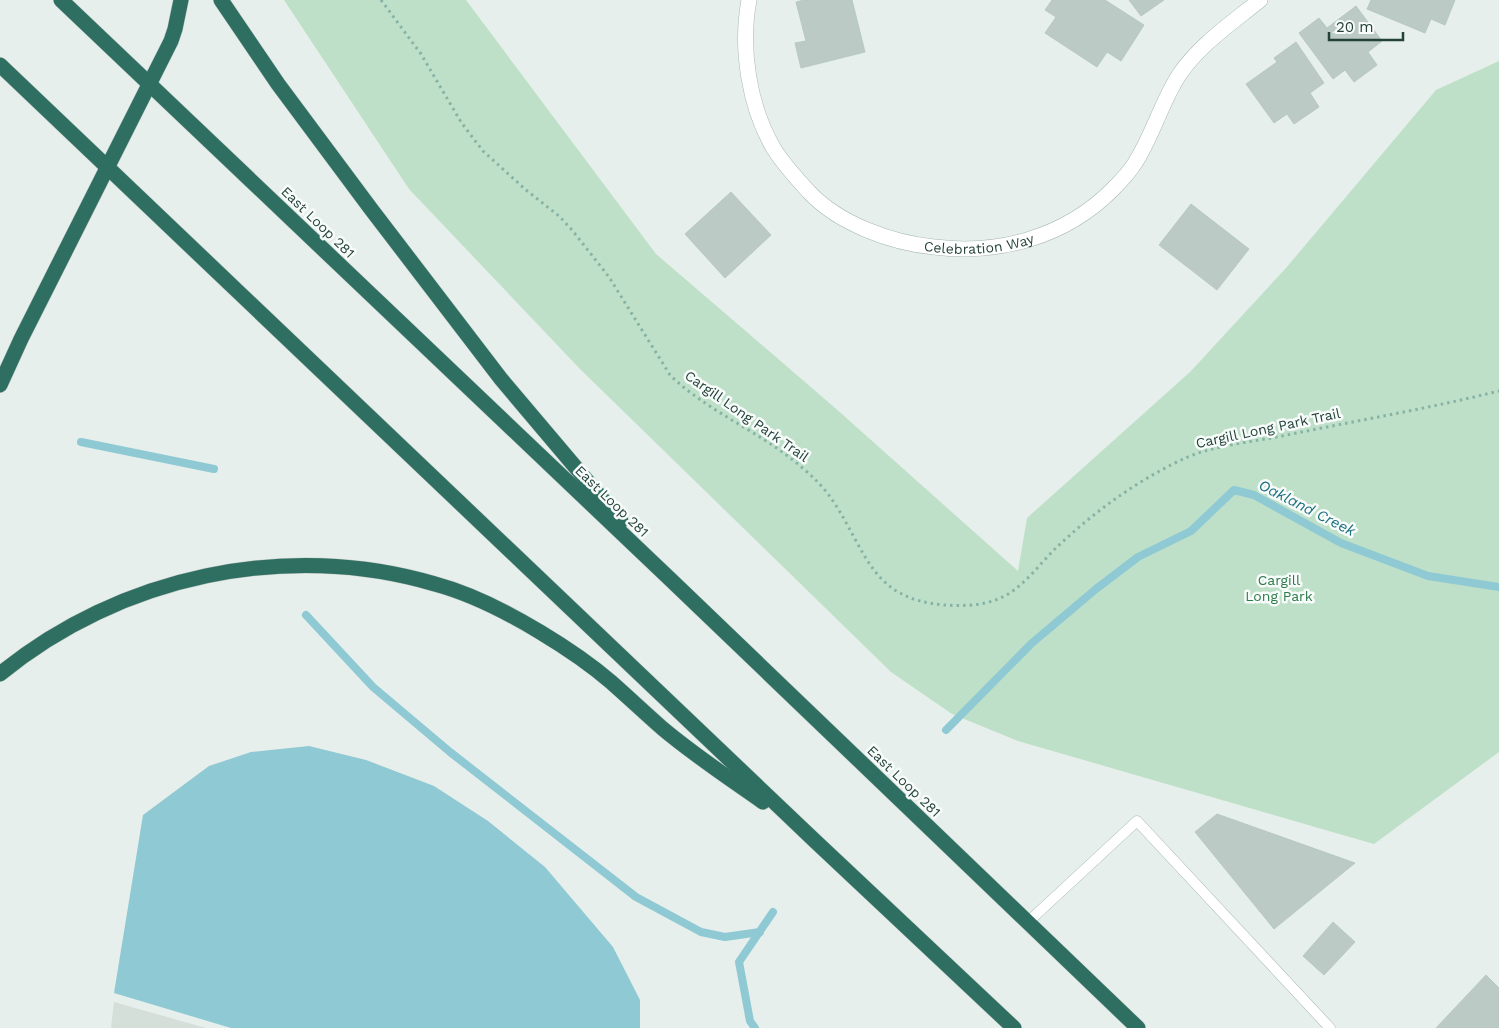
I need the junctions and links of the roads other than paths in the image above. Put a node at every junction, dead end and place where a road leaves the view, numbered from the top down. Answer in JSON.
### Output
{"nodes":[{"id":1,"x":61,"y":0,"type":"edge"},
{"id":2,"x":181,"y":0,"type":"edge"},
{"id":3,"x":221,"y":0,"type":"edge"},
{"id":4,"x":749,"y":0,"type":"edge"},
{"id":5,"x":1260,"y":0,"type":"edge"},
{"id":6,"x":0,"y":65,"type":"edge"},
{"id":7,"x":150,"y":84,"type":"junction"},
{"id":8,"x":108,"y":168,"type":"junction"},
{"id":9,"x":0,"y":384,"type":"edge"},
{"id":10,"x":671,"y":580,"type":"junction"},
{"id":11,"x":0,"y":674,"type":"edge"},
{"id":12,"x":814,"y":840,"type":"junction"},
{"id":13,"x":1028,"y":922,"type":"junction"},
{"id":14,"x":1014,"y":1028,"type":"edge"},
{"id":15,"x":1138,"y":1028,"type":"edge"},
{"id":16,"x":1330,"y":1028,"type":"edge"}],
"edges":[{"from":1,"to":7,"type":"highway","name":"East Loop 281"},
{"from":2,"to":7,"type":"highway"},
{"from":3,"to":10,"type":"highway"},
{"from":4,"to":5,"type":"street","name":"Celebration Way"},
{"from":6,"to":8,"type":"highway"},
{"from":7,"to":8,"type":"highway"},
{"from":7,"to":10,"type":"highway","name":"East Loop 281"},
{"from":8,"to":9,"type":"highway"},
{"from":8,"to":12,"type":"highway"},
{"from":10,"to":13,"type":"highway","name":"East Loop 281"},
{"from":11,"to":12,"type":"highway"},
{"from":12,"to":14,"type":"highway"},
{"from":13,"to":15,"type":"highway","name":"East Loop 281"},
{"from":13,"to":16,"type":"lane"}]}
